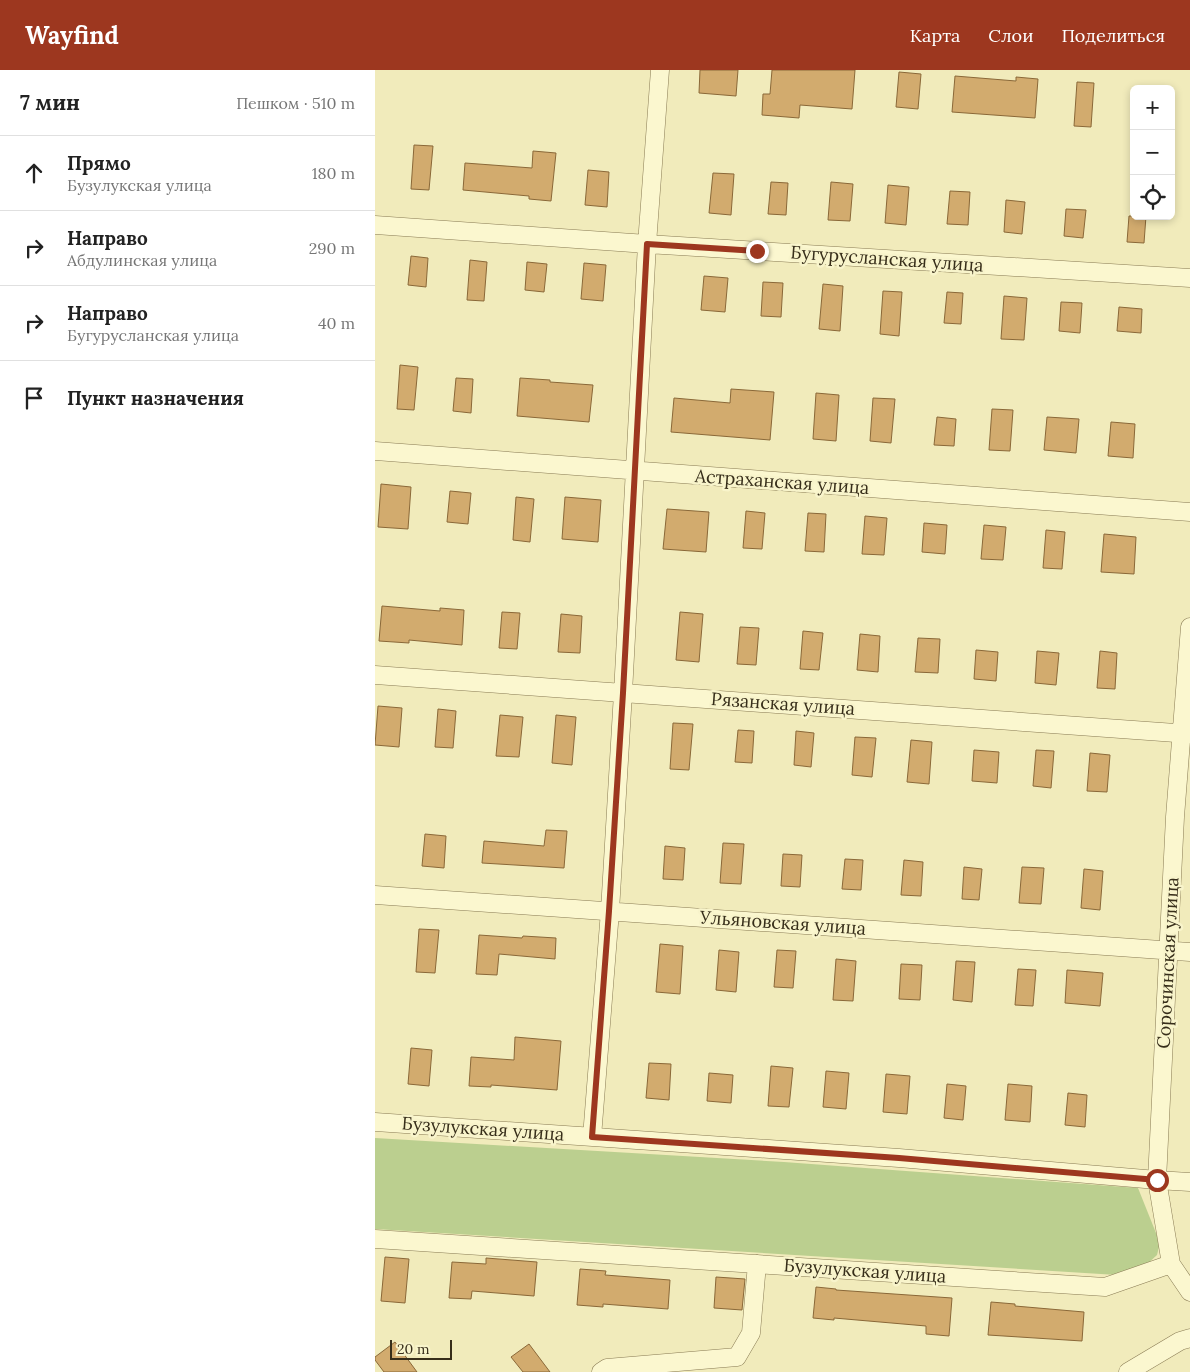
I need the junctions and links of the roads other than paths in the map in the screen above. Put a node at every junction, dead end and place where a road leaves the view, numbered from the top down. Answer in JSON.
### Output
{"nodes":[{"id":1,"x":660,"y":70,"type":"edge"},
{"id":2,"x":375,"y":224,"type":"edge"},
{"id":3,"x":647,"y":244,"type":"junction"},
{"id":4,"x":1190,"y":278,"type":"edge"},
{"id":5,"x":375,"y":451,"type":"edge"},
{"id":6,"x":635,"y":471,"type":"junction"},
{"id":7,"x":1190,"y":512,"type":"edge"},
{"id":8,"x":1190,"y":627,"type":"edge"},
{"id":9,"x":375,"y":675,"type":"edge"},
{"id":10,"x":623,"y":693,"type":"junction"},
{"id":11,"x":1186,"y":734,"type":"edge"},
{"id":12,"x":375,"y":895,"type":"edge"},
{"id":13,"x":609,"y":911,"type":"junction"},
{"id":14,"x":1169,"y":950,"type":"junction"},
{"id":15,"x":1190,"y":952,"type":"edge"},
{"id":16,"x":375,"y":1122,"type":"edge"},
{"id":17,"x":592,"y":1137,"type":"junction"},
{"id":18,"x":1157,"y":1180,"type":"junction"},
{"id":19,"x":1190,"y":1182,"type":"edge"},
{"id":20,"x":375,"y":1239,"type":"edge"},
{"id":21,"x":757,"y":1264,"type":"junction"},
{"id":22,"x":1171,"y":1264,"type":"junction"},
{"id":23,"x":1190,"y":1292,"type":"edge"},
{"id":24,"x":1190,"y":1338,"type":"edge"},
{"id":25,"x":601,"y":1372,"type":"edge"},
{"id":26,"x":1128,"y":1372,"type":"edge"}],
"edges":[{"from":1,"to":3,"type":"street"},
{"from":2,"to":3,"type":"street","name":"Бугурусланская улица"},
{"from":3,"to":4,"type":"street","name":"Бугурусланская улица"},
{"from":3,"to":6,"type":"street"},
{"from":5,"to":6,"type":"street","name":"Астраханская улица"},
{"from":6,"to":7,"type":"street","name":"Астраханская улица"},
{"from":6,"to":10,"type":"street"},
{"from":8,"to":11,"type":"street","name":"Сорочинская улица"},
{"from":9,"to":10,"type":"street","name":"Рязанская улица"},
{"from":10,"to":11,"type":"street","name":"Рязанская улица"},
{"from":10,"to":13,"type":"street"},
{"from":11,"to":14,"type":"street","name":"Сорочинская улица"},
{"from":12,"to":13,"type":"street","name":"Ульяновская улица"},
{"from":13,"to":14,"type":"street","name":"Ульяновская улица"},
{"from":13,"to":17,"type":"street"},
{"from":14,"to":15,"type":"street","name":"Ульяновская улица"},
{"from":14,"to":18,"type":"street","name":"Сорочинская улица"},
{"from":16,"to":17,"type":"street","name":"Бузулукская улица"},
{"from":17,"to":18,"type":"street","name":"Бузулукская улица"},
{"from":18,"to":19,"type":"street","name":"Бузулукская улица"},
{"from":18,"to":22,"type":"street","name":"Сорочинская улица"},
{"from":20,"to":21,"type":"street","name":"Бузулукская улица"},
{"from":21,"to":22,"type":"street","name":"Бузулукская улица"},
{"from":21,"to":25,"type":"street"},
{"from":22,"to":23,"type":"street","name":"Сорочинская улица"},
{"from":24,"to":26,"type":"street"}]}
